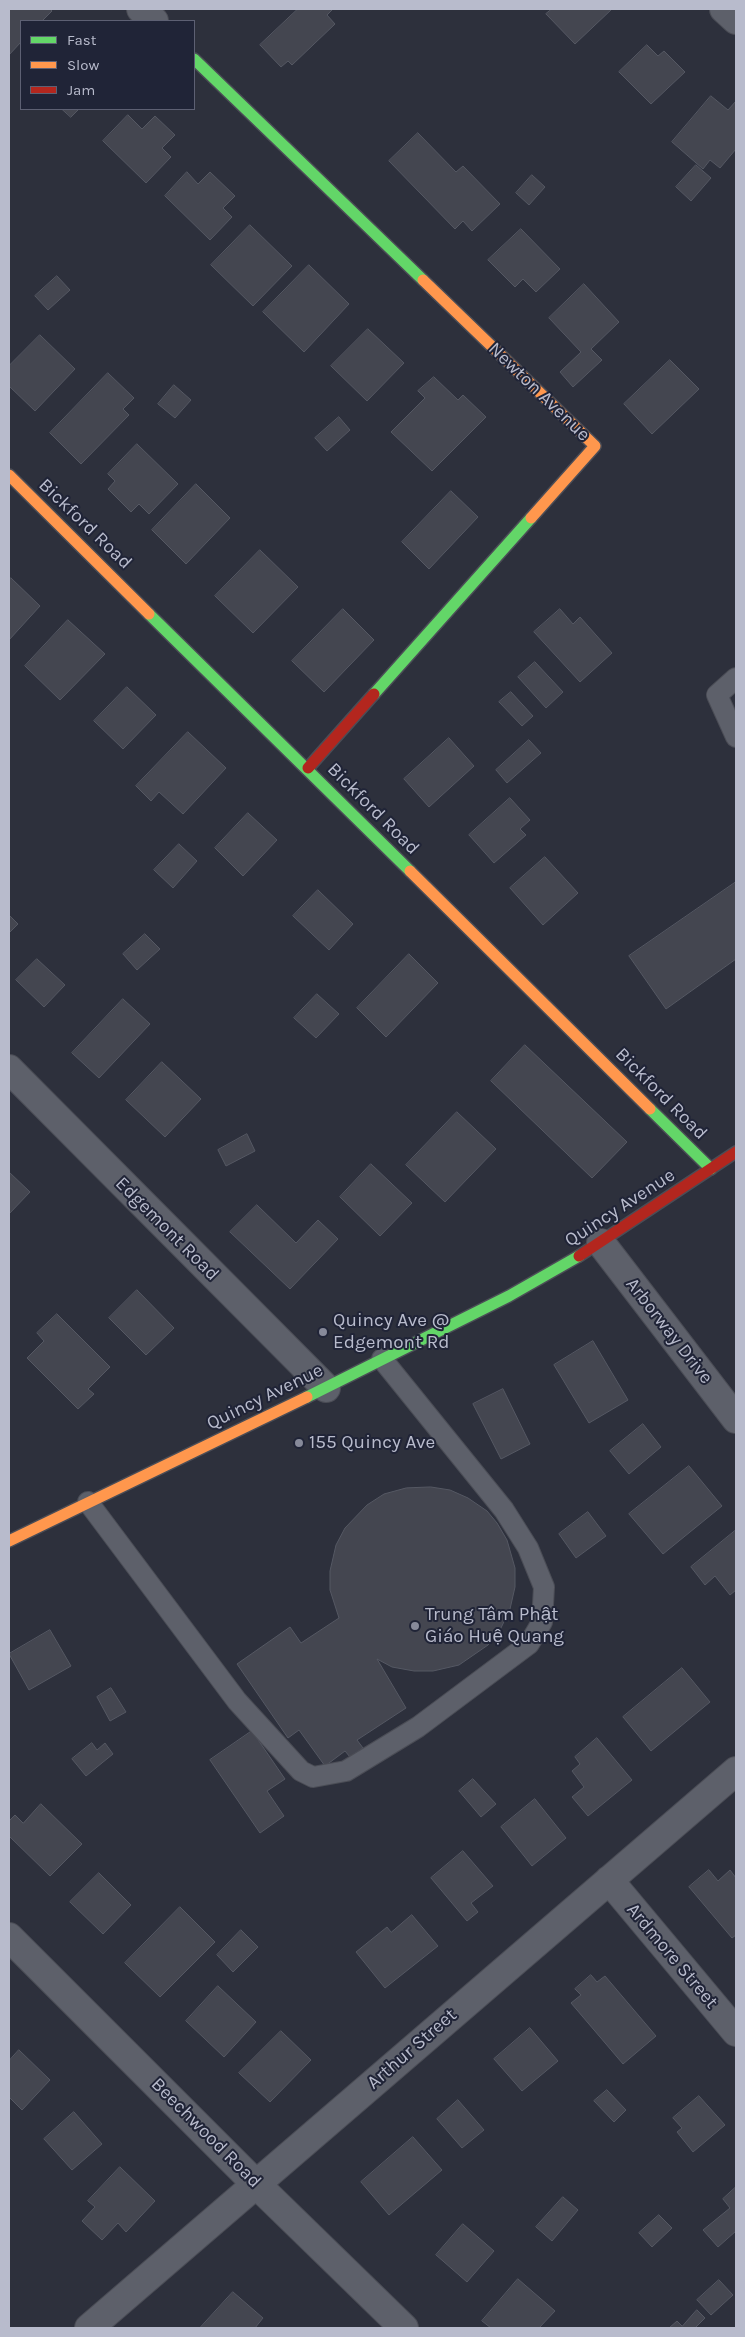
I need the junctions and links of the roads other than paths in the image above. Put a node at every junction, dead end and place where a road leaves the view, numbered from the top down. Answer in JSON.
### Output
{"nodes":[{"id":1,"x":141,"y":9,"type":"edge"},
{"id":2,"x":724,"y":9,"type":"edge"},
{"id":3,"x":153,"y":20,"type":"edge"},
{"id":4,"x":736,"y":20,"type":"edge"},
{"id":5,"x":195,"y":60,"type":"edge"},
{"id":6,"x":9,"y":475,"type":"edge"},
{"id":7,"x":736,"y":678,"type":"edge"},
{"id":8,"x":736,"y":737,"type":"edge"},
{"id":9,"x":308,"y":768,"type":"junction"},
{"id":10,"x":9,"y":1069,"type":"edge"},
{"id":11,"x":736,"y":1152,"type":"edge"},
{"id":12,"x":711,"y":1169,"type":"junction"},
{"id":13,"x":601,"y":1243,"type":"junction"},
{"id":14,"x":382,"y":1359,"type":"junction"},
{"id":15,"x":326,"y":1388,"type":"junction"},
{"id":16,"x":736,"y":1419,"type":"edge"},
{"id":17,"x":88,"y":1502,"type":"junction"},
{"id":18,"x":9,"y":1540,"type":"edge"},
{"id":19,"x":736,"y":1770,"type":"edge"},
{"id":20,"x":608,"y":1880,"type":"junction"},
{"id":21,"x":9,"y":1937,"type":"edge"},
{"id":22,"x":736,"y":2032,"type":"edge"},
{"id":23,"x":255,"y":2183,"type":"junction"},
{"id":24,"x":89,"y":2328,"type":"edge"},
{"id":25,"x":404,"y":2328,"type":"edge"}],
"edges":[{"from":1,"to":3,"type":"street"},
{"from":2,"to":4,"type":"street"},
{"from":5,"to":9,"type":"street","name":"Newton Avenue"},
{"from":6,"to":9,"type":"street","name":"Bickford Road"},
{"from":7,"to":8,"type":"lane"},
{"from":9,"to":12,"type":"street","name":"Bickford Road"},
{"from":10,"to":15,"type":"street","name":"Edgemont Road"},
{"from":11,"to":12,"type":"street","name":"Quincy Avenue"},
{"from":12,"to":13,"type":"street","name":"Quincy Avenue"},
{"from":13,"to":14,"type":"street","name":"Quincy Avenue"},
{"from":13,"to":16,"type":"street","name":"Arborway Drive"},
{"from":14,"to":15,"type":"street","name":"Quincy Avenue"},
{"from":14,"to":17,"type":"lane"},
{"from":15,"to":17,"type":"street","name":"Quincy Avenue"},
{"from":17,"to":18,"type":"street","name":"Quincy Avenue"},
{"from":19,"to":20,"type":"street","name":"Arthur Street"},
{"from":20,"to":22,"type":"street","name":"Ardmore Street"},
{"from":20,"to":23,"type":"street","name":"Arthur Street"},
{"from":21,"to":23,"type":"street","name":"Beechwood Road"},
{"from":23,"to":24,"type":"street","name":"Arthur Street"},
{"from":23,"to":25,"type":"street","name":"Beechwood Road"}]}
